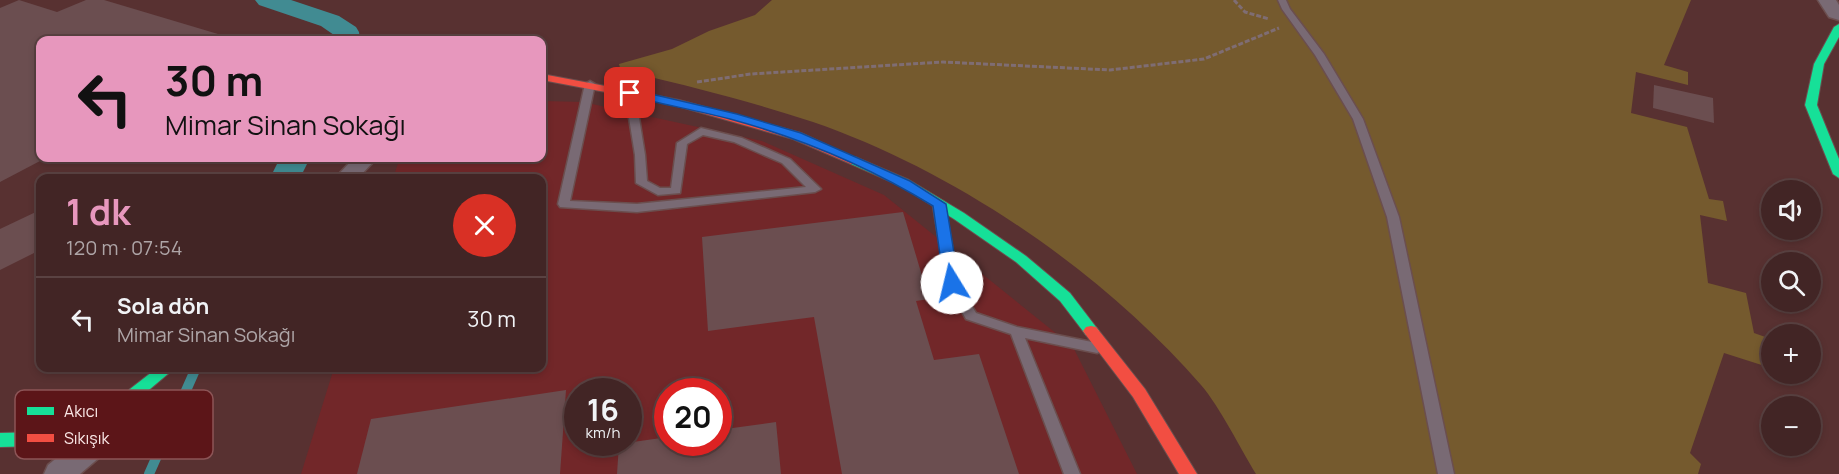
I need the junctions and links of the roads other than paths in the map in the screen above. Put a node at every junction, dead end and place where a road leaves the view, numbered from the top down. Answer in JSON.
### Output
{"nodes":[{"id":1,"x":1282,"y":0,"type":"edge"},
{"id":2,"x":1827,"y":0,"type":"edge"},
{"id":3,"x":1839,"y":15,"type":"edge"},
{"id":4,"x":1839,"y":27,"type":"edge"},
{"id":5,"x":546,"y":77,"type":"edge"},
{"id":6,"x":568,"y":80,"type":"junction"},
{"id":7,"x":546,"y":83,"type":"edge"},
{"id":8,"x":590,"y":84,"type":"junction"},
{"id":9,"x":630,"y":93,"type":"junction"},
{"id":10,"x":362,"y":162,"type":"edge"},
{"id":11,"x":376,"y":162,"type":"edge"},
{"id":12,"x":350,"y":174,"type":"edge"},
{"id":13,"x":365,"y":174,"type":"edge"},
{"id":14,"x":1839,"y":174,"type":"edge"},
{"id":15,"x":939,"y":204,"type":"junction"},
{"id":16,"x":1016,"y":331,"type":"junction"},
{"id":17,"x":1107,"y":350,"type":"junction"},
{"id":18,"x":177,"y":372,"type":"edge"},
{"id":19,"x":158,"y":380,"type":"edge"},
{"id":20,"x":144,"y":390,"type":"edge"},
{"id":21,"x":0,"y":440,"type":"edge"},
{"id":22,"x":15,"y":440,"type":"edge"},
{"id":23,"x":75,"y":459,"type":"edge"},
{"id":24,"x":59,"y":474,"type":"edge"},
{"id":25,"x":1072,"y":474,"type":"edge"},
{"id":26,"x":1188,"y":474,"type":"edge"},
{"id":27,"x":1446,"y":474,"type":"edge"}],
"edges":[{"from":1,"to":27,"type":"lane"},
{"from":2,"to":3,"type":"street"},
{"from":4,"to":14,"type":"street"},
{"from":5,"to":6,"type":"street"},
{"from":6,"to":7,"type":"street"},
{"from":6,"to":8,"type":"street"},
{"from":8,"to":9,"type":"street"},
{"from":8,"to":9,"type":"lane"},
{"from":9,"to":15,"type":"street"},
{"from":10,"to":12,"type":"street"},
{"from":11,"to":13,"type":"street"},
{"from":15,"to":16,"type":"lane"},
{"from":15,"to":17,"type":"street"},
{"from":16,"to":17,"type":"lane"},
{"from":16,"to":25,"type":"lane"},
{"from":17,"to":26,"type":"street"},
{"from":18,"to":19,"type":"street"},
{"from":19,"to":20,"type":"street"},
{"from":21,"to":22,"type":"street"},
{"from":23,"to":24,"type":"street"}]}
